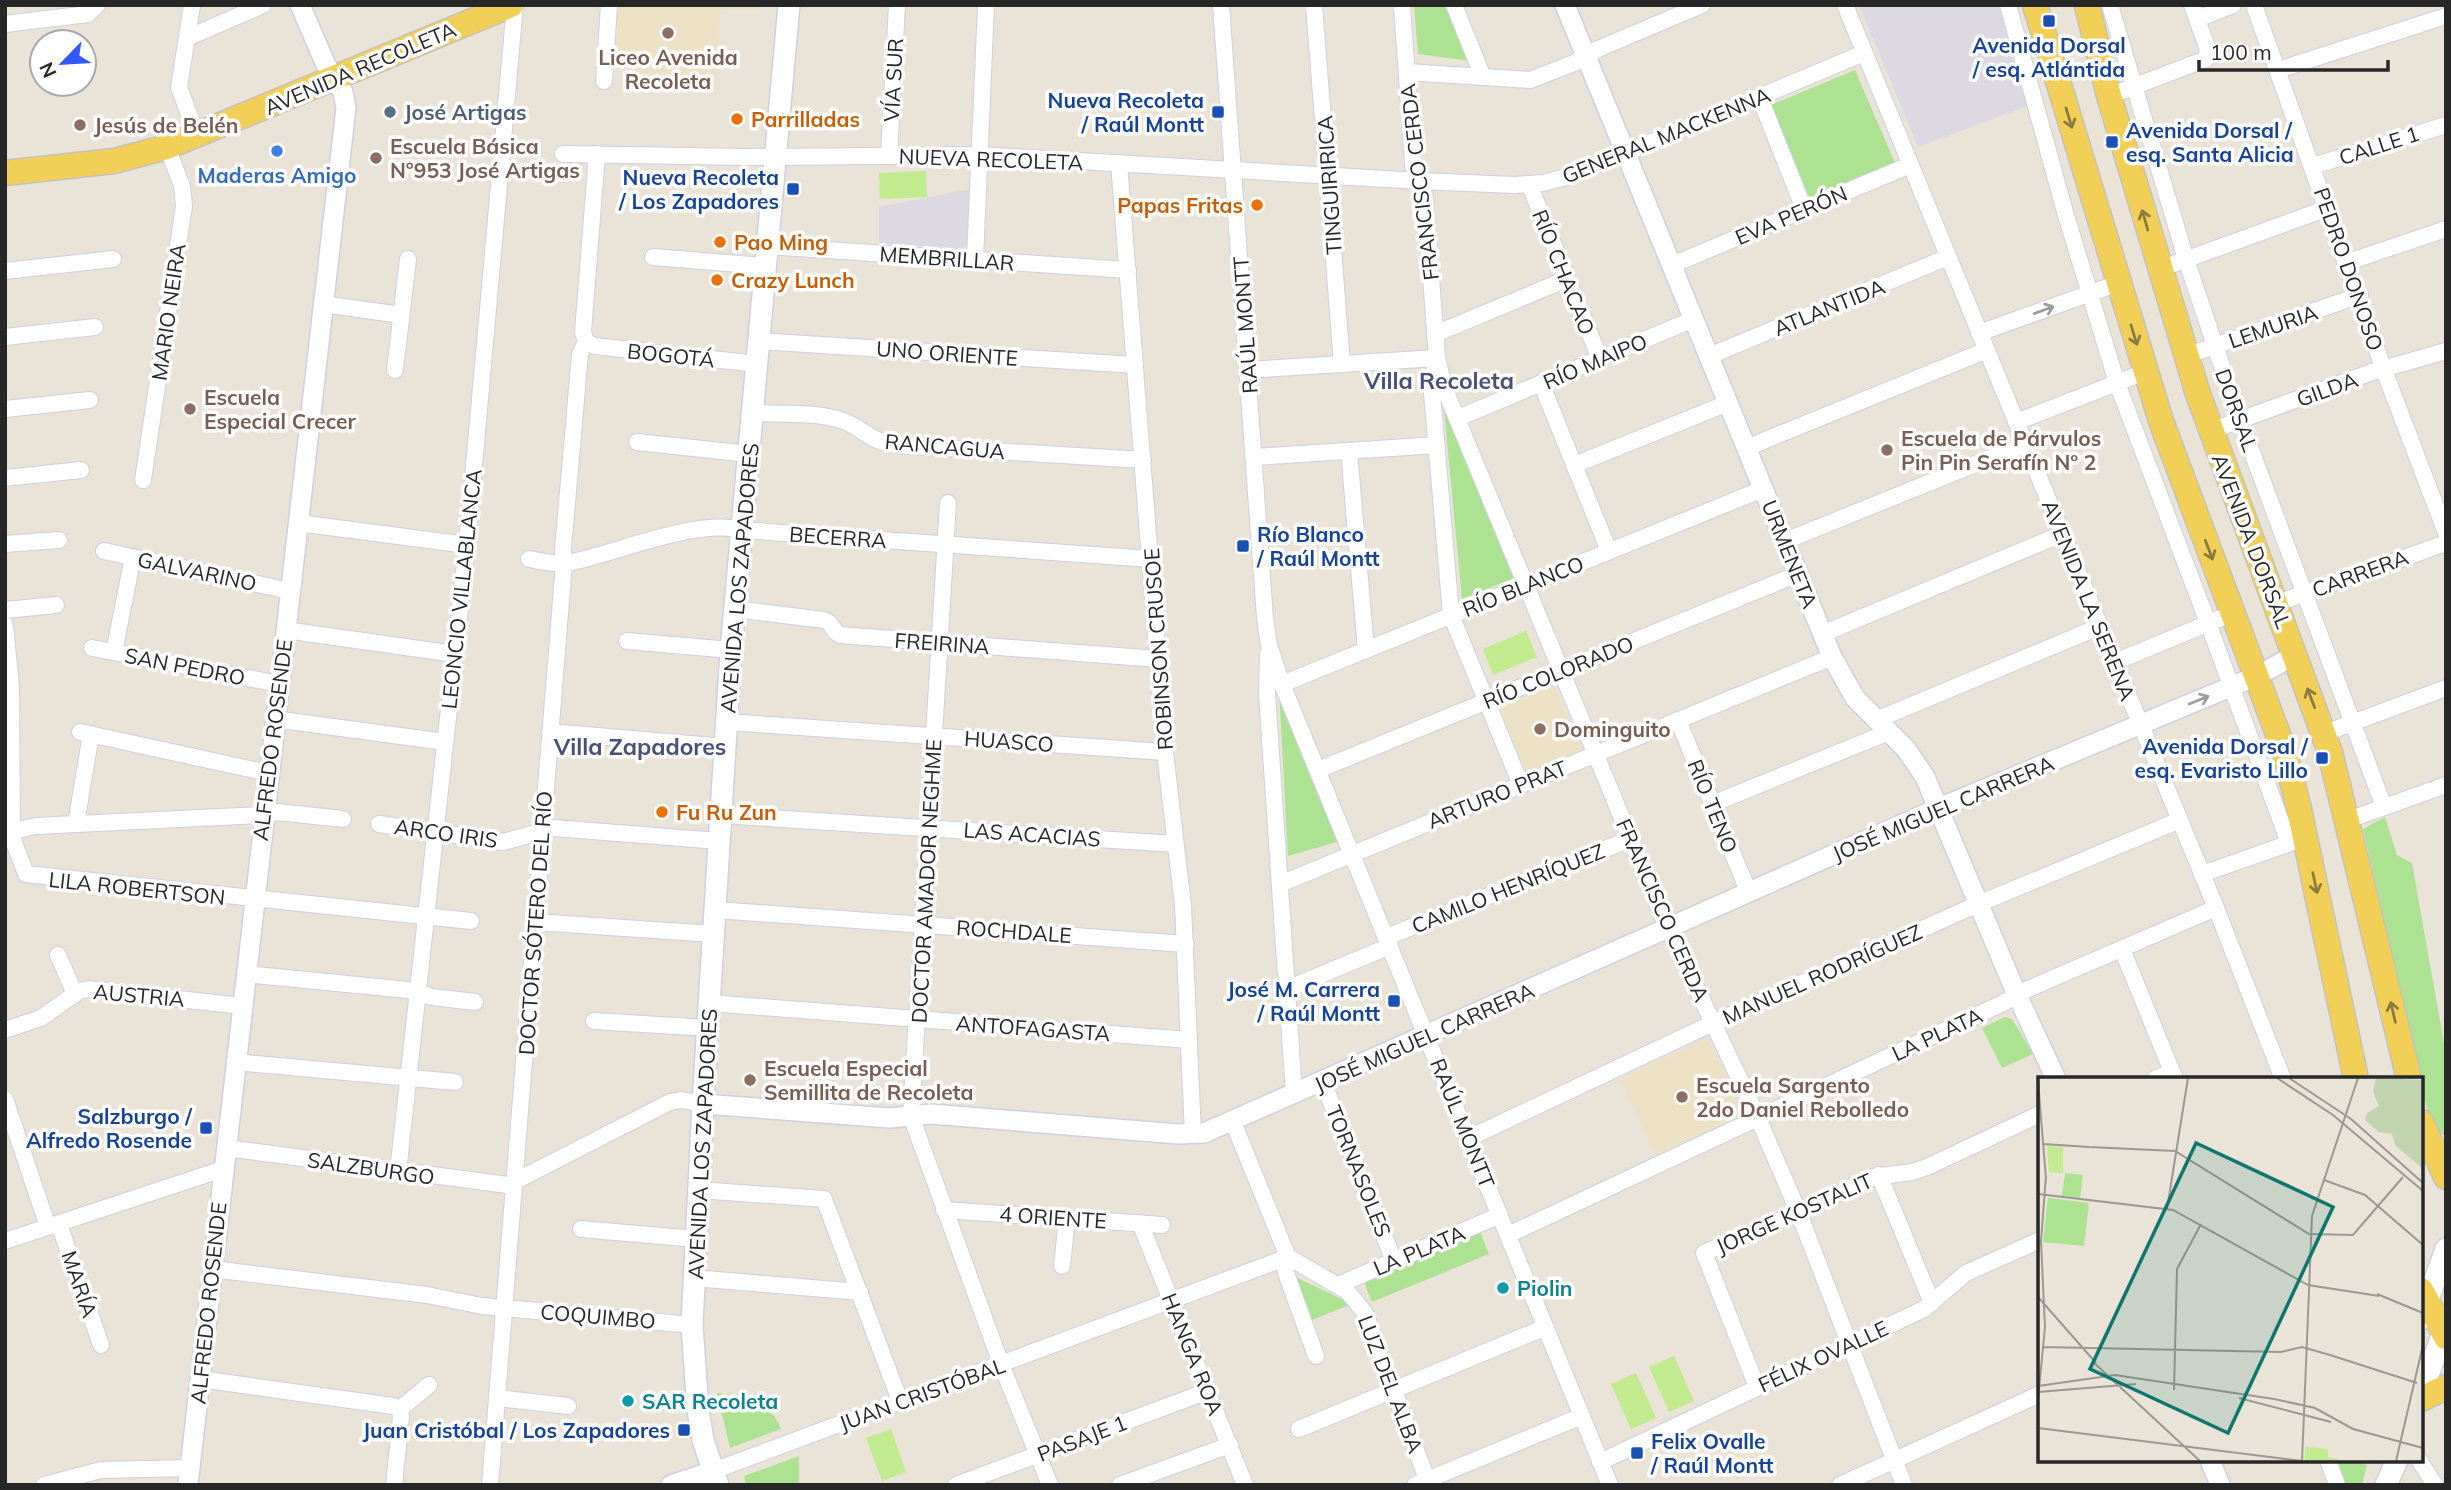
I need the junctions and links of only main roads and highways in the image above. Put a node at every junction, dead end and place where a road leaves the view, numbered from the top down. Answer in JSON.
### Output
{"nodes":[{"id":1,"x":513,"y":5,"type":"edge"},
{"id":2,"x":789,"y":5,"type":"edge"},
{"id":3,"x":2035,"y":5,"type":"edge"},
{"id":4,"x":2097,"y":6,"type":"edge"},
{"id":5,"x":5,"y":173,"type":"edge"},
{"id":6,"x":2356,"y":1077,"type":"edge"},
{"id":7,"x":2409,"y":1077,"type":"edge"},
{"id":8,"x":2431,"y":1134,"type":"edge"},
{"id":9,"x":2446,"y":1177,"type":"edge"},
{"id":10,"x":2446,"y":1249,"type":"edge"},
{"id":11,"x":2423,"y":1303,"type":"edge"},
{"id":12,"x":2445,"y":1331,"type":"edge"},
{"id":13,"x":2446,"y":1387,"type":"edge"},
{"id":14,"x":2423,"y":1392,"type":"edge"},
{"id":15,"x":2423,"y":1396,"type":"edge"},
{"id":16,"x":2381,"y":1462,"type":"edge"},
{"id":17,"x":2397,"y":1462,"type":"edge"},
{"id":18,"x":715,"y":1478,"type":"edge"},
{"id":19,"x":2377,"y":1485,"type":"edge"},
{"id":20,"x":2386,"y":1485,"type":"edge"}],
"edges":[{"from":1,"to":5,"type":"main road","name":"AVENIDA RECOLETA"},
{"from":2,"to":18,"type":"main road","name":"AVENIDA LOS ZAPADORES"},
{"from":3,"to":6,"type":"main road","name":"AVENIDA DORSAL","one_way":true},
{"from":7,"to":4,"type":"main road","name":"AVENIDA DORSAL","one_way":true},
{"from":8,"to":9,"type":"main road"},
{"from":10,"to":11,"type":"main road"},
{"from":11,"to":12,"type":"main road"},
{"from":12,"to":14,"type":"main road"},
{"from":13,"to":15,"type":"main road"},
{"from":16,"to":19,"type":"main road"},
{"from":17,"to":20,"type":"main road"}]}
